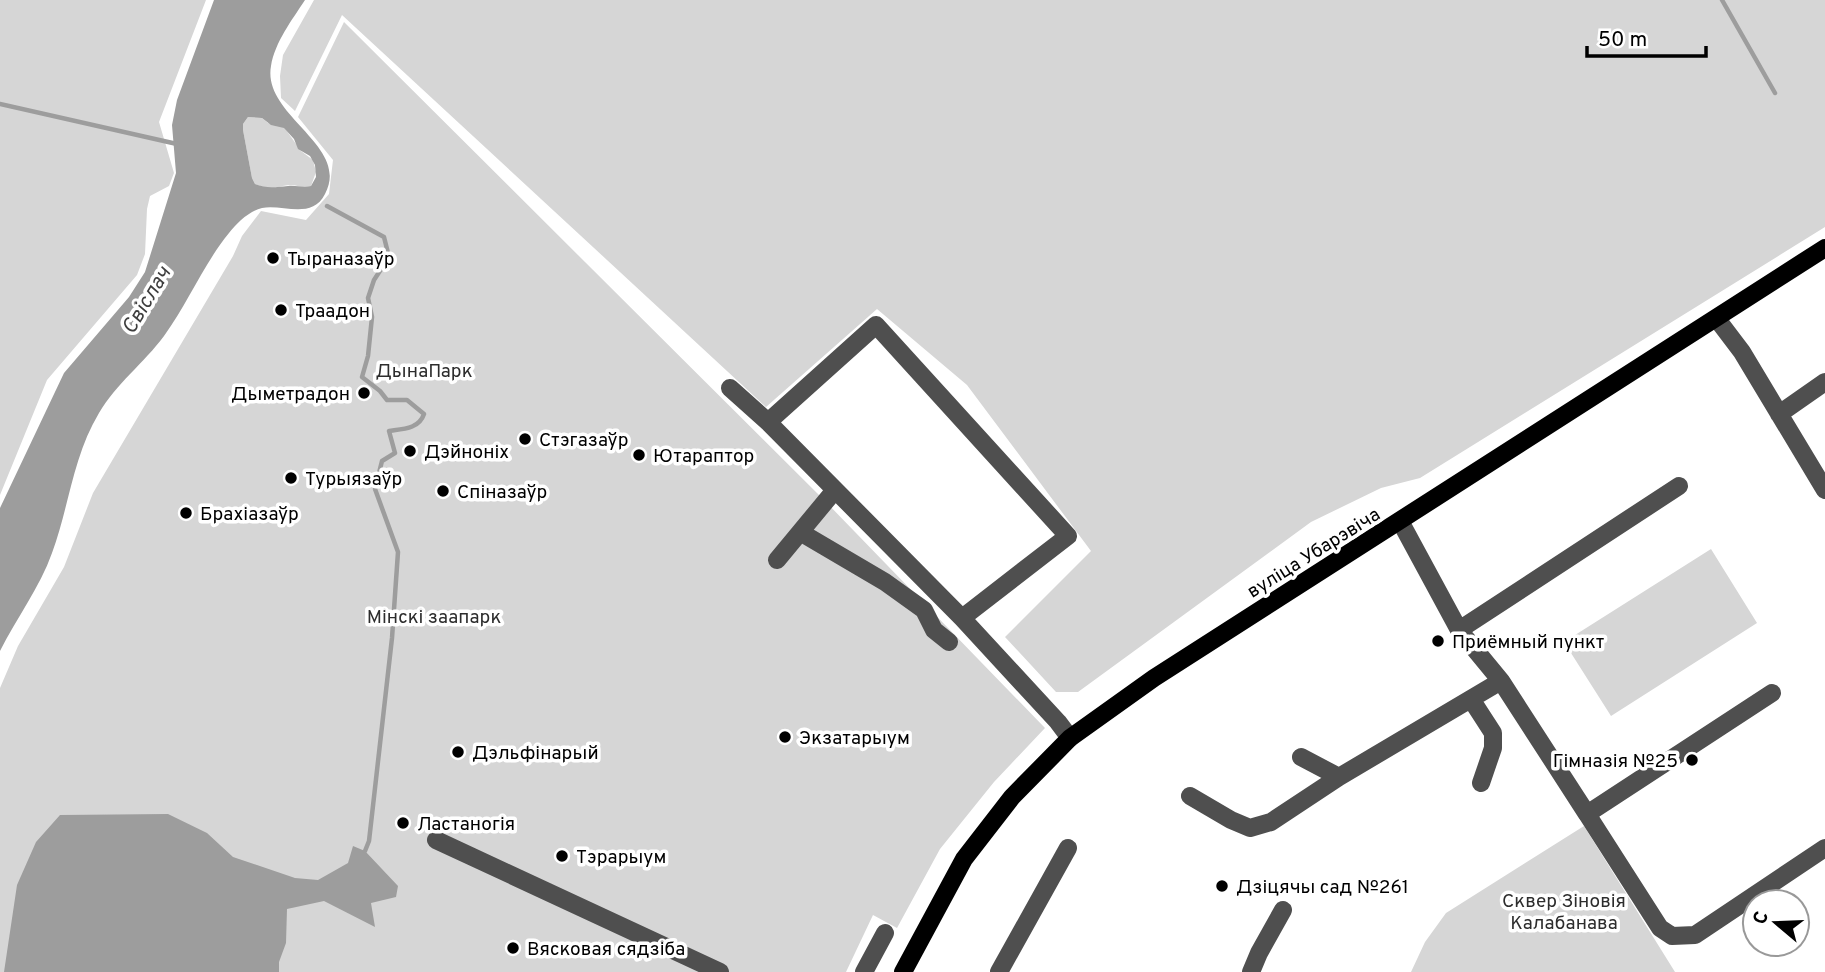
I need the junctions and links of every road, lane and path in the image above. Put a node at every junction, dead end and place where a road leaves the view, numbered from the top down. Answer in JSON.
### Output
{"nodes":[{"id":1,"x":1825,"y":248,"type":"edge"},
{"id":2,"x":1717,"y":319,"type":"junction"},
{"id":3,"x":1825,"y":383,"type":"edge"},
{"id":4,"x":730,"y":388,"type":"dead end"},
{"id":5,"x":1779,"y":414,"type":"junction"},
{"id":6,"x":768,"y":422,"type":"junction"},
{"id":7,"x":1679,"y":486,"type":"dead end"},
{"id":8,"x":835,"y":490,"type":"junction"},
{"id":9,"x":1825,"y":491,"type":"edge"},
{"id":10,"x":1400,"y":521,"type":"junction"},
{"id":11,"x":800,"y":532,"type":"junction"},
{"id":12,"x":777,"y":561,"type":"dead end"},
{"id":13,"x":966,"y":623,"type":"junction"},
{"id":14,"x":1459,"y":630,"type":"junction"},
{"id":15,"x":1500,"y":681,"type":"junction"},
{"id":16,"x":1772,"y":693,"type":"dead end"},
{"id":17,"x":1471,"y":699,"type":"junction"},
{"id":18,"x":1070,"y":738,"type":"junction"},
{"id":19,"x":1301,"y":757,"type":"dead end"},
{"id":20,"x":1339,"y":777,"type":"junction"},
{"id":21,"x":1481,"y":783,"type":"dead end"},
{"id":22,"x":1190,"y":796,"type":"dead end"},
{"id":23,"x":1587,"y":814,"type":"junction"},
{"id":24,"x":436,"y":840,"type":"dead end"},
{"id":25,"x":1068,"y":848,"type":"dead end"},
{"id":26,"x":1825,"y":848,"type":"edge"},
{"id":27,"x":1283,"y":910,"type":"dead end"},
{"id":28,"x":885,"y":933,"type":"dead end"},
{"id":29,"x":711,"y":970,"type":"edge"},
{"id":30,"x":864,"y":972,"type":"edge"},
{"id":31,"x":903,"y":972,"type":"edge"},
{"id":32,"x":999,"y":972,"type":"edge"},
{"id":33,"x":1251,"y":972,"type":"edge"}],
"edges":[{"from":1,"to":2,"type":"main road","name":"вуліца Убарэвіча"},
{"from":2,"to":5,"type":"lane"},
{"from":2,"to":10,"type":"main road","name":"вуліца Убарэвіча"},
{"from":3,"to":5,"type":"lane"},
{"from":4,"to":6,"type":"lane"},
{"from":5,"to":9,"type":"lane"},
{"from":6,"to":8,"type":"lane"},
{"from":6,"to":13,"type":"lane"},
{"from":7,"to":14,"type":"lane"},
{"from":8,"to":11,"type":"lane"},
{"from":8,"to":13,"type":"lane"},
{"from":10,"to":14,"type":"lane"},
{"from":10,"to":18,"type":"main road","name":"вуліца Убарэвіча"},
{"from":11,"to":12,"type":"lane"},
{"from":11,"to":13,"type":"lane"},
{"from":13,"to":18,"type":"lane"},
{"from":14,"to":15,"type":"lane"},
{"from":15,"to":17,"type":"lane"},
{"from":15,"to":23,"type":"lane"},
{"from":16,"to":23,"type":"lane"},
{"from":17,"to":20,"type":"lane"},
{"from":17,"to":21,"type":"lane"},
{"from":18,"to":31,"type":"main road","name":"вуліца Убарэвіча"},
{"from":19,"to":20,"type":"lane"},
{"from":20,"to":22,"type":"lane"},
{"from":23,"to":26,"type":"lane"},
{"from":24,"to":29,"type":"lane"},
{"from":25,"to":32,"type":"lane"},
{"from":27,"to":33,"type":"lane"},
{"from":28,"to":30,"type":"lane"}]}
